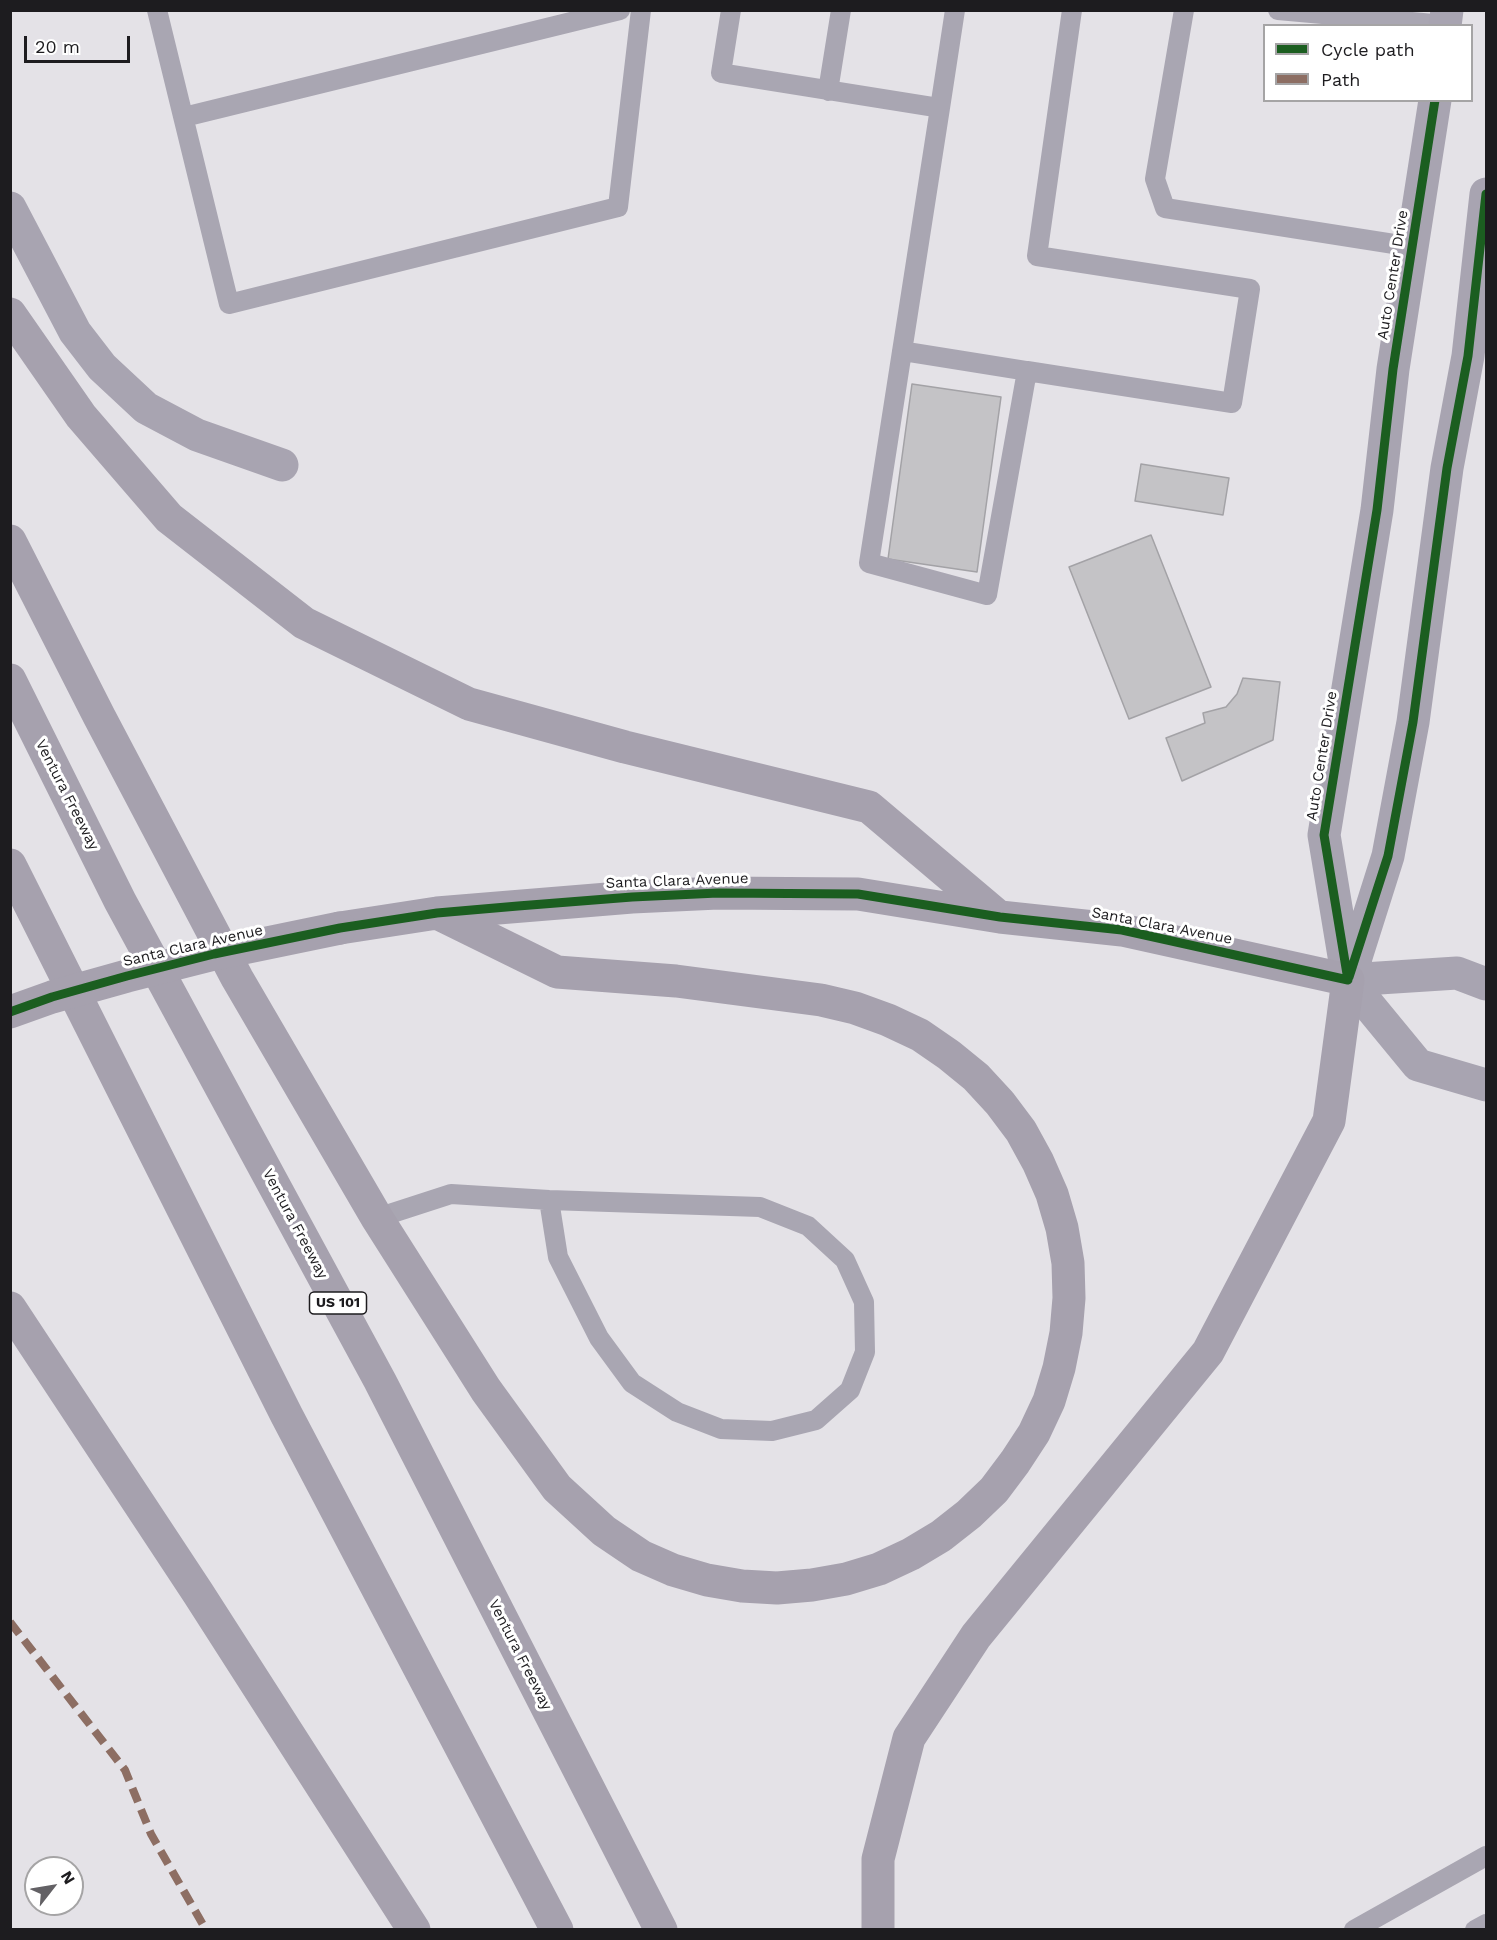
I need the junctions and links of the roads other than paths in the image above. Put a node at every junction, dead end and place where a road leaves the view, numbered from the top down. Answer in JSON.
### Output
{"nodes":[{"id":1,"x":157,"y":10,"type":"edge"},
{"id":2,"x":620,"y":10,"type":"edge"},
{"id":3,"x":641,"y":10,"type":"edge"},
{"id":4,"x":731,"y":10,"type":"edge"},
{"id":5,"x":841,"y":10,"type":"edge"},
{"id":6,"x":955,"y":10,"type":"edge"},
{"id":7,"x":1072,"y":10,"type":"edge"},
{"id":8,"x":1184,"y":10,"type":"edge"},
{"id":9,"x":1286,"y":11,"type":"edge"},
{"id":10,"x":1434,"y":24,"type":"edge"},
{"id":11,"x":828,"y":91,"type":"junction"},
{"id":12,"x":1435,"y":102,"type":"edge"},
{"id":13,"x":939,"y":108,"type":"junction"},
{"id":14,"x":184,"y":117,"type":"junction"},
{"id":15,"x":1486,"y":194,"type":"edge"},
{"id":16,"x":10,"y":208,"type":"edge"},
{"id":17,"x":1413,"y":247,"type":"junction"},
{"id":18,"x":10,"y":314,"type":"edge"},
{"id":19,"x":902,"y":351,"type":"junction"},
{"id":20,"x":1027,"y":371,"type":"junction"},
{"id":21,"x":282,"y":465,"type":"dead end"},
{"id":22,"x":10,"y":540,"type":"edge"},
{"id":23,"x":10,"y":680,"type":"edge"},
{"id":24,"x":10,"y":865,"type":"edge"},
{"id":25,"x":437,"y":913,"type":"junction"},
{"id":26,"x":1000,"y":917,"type":"junction"},
{"id":27,"x":1348,"y":980,"type":"junction"},
{"id":28,"x":1486,"y":984,"type":"edge"},
{"id":29,"x":10,"y":1012,"type":"edge"},
{"id":30,"x":1486,"y":1085,"type":"edge"},
{"id":31,"x":549,"y":1200,"type":"junction"},
{"id":32,"x":377,"y":1218,"type":"junction"},
{"id":33,"x":10,"y":1308,"type":"edge"},
{"id":34,"x":1486,"y":1856,"type":"edge"},
{"id":35,"x":1486,"y":1923,"type":"edge"},
{"id":36,"x":414,"y":1929,"type":"edge"},
{"id":37,"x":557,"y":1929,"type":"edge"},
{"id":38,"x":661,"y":1929,"type":"edge"},
{"id":39,"x":878,"y":1929,"type":"edge"},
{"id":40,"x":1354,"y":1929,"type":"edge"},
{"id":41,"x":1475,"y":1929,"type":"edge"}],
"edges":[{"from":1,"to":14,"type":"lane"},
{"from":2,"to":14,"type":"lane"},
{"from":3,"to":14,"type":"lane"},
{"from":4,"to":11,"type":"lane"},
{"from":5,"to":11,"type":"lane"},
{"from":6,"to":13,"type":"lane"},
{"from":7,"to":20,"type":"lane"},
{"from":8,"to":17,"type":"lane"},
{"from":9,"to":10,"type":"lane"},
{"from":11,"to":13,"type":"lane"},
{"from":12,"to":17,"type":"street","name":"Auto Center Drive"},
{"from":13,"to":19,"type":"lane"},
{"from":15,"to":27,"type":"street"},
{"from":16,"to":21,"type":"street"},
{"from":17,"to":27,"type":"street","name":"Auto Center Drive"},
{"from":18,"to":26,"type":"highway"},
{"from":19,"to":20,"type":"lane"},
{"from":19,"to":20,"type":"lane"},
{"from":22,"to":32,"type":"highway"},
{"from":23,"to":38,"type":"highway","name":"Ventura Freeway","number":"US 101"},
{"from":24,"to":37,"type":"highway"},
{"from":25,"to":26,"type":"highway","name":"Santa Clara Avenue"},
{"from":25,"to":29,"type":"highway","name":"Santa Clara Avenue","bridge":true},
{"from":25,"to":32,"type":"highway"},
{"from":26,"to":27,"type":"highway","name":"Santa Clara Avenue"},
{"from":27,"to":28,"type":"street","name":"Santa Clara Avenue"},
{"from":27,"to":30,"type":"street"},
{"from":27,"to":39,"type":"highway"},
{"from":31,"to":31,"type":"lane"},
{"from":31,"to":32,"type":"lane"},
{"from":33,"to":36,"type":"highway"},
{"from":34,"to":40,"type":"lane"},
{"from":35,"to":41,"type":"lane"}]}
